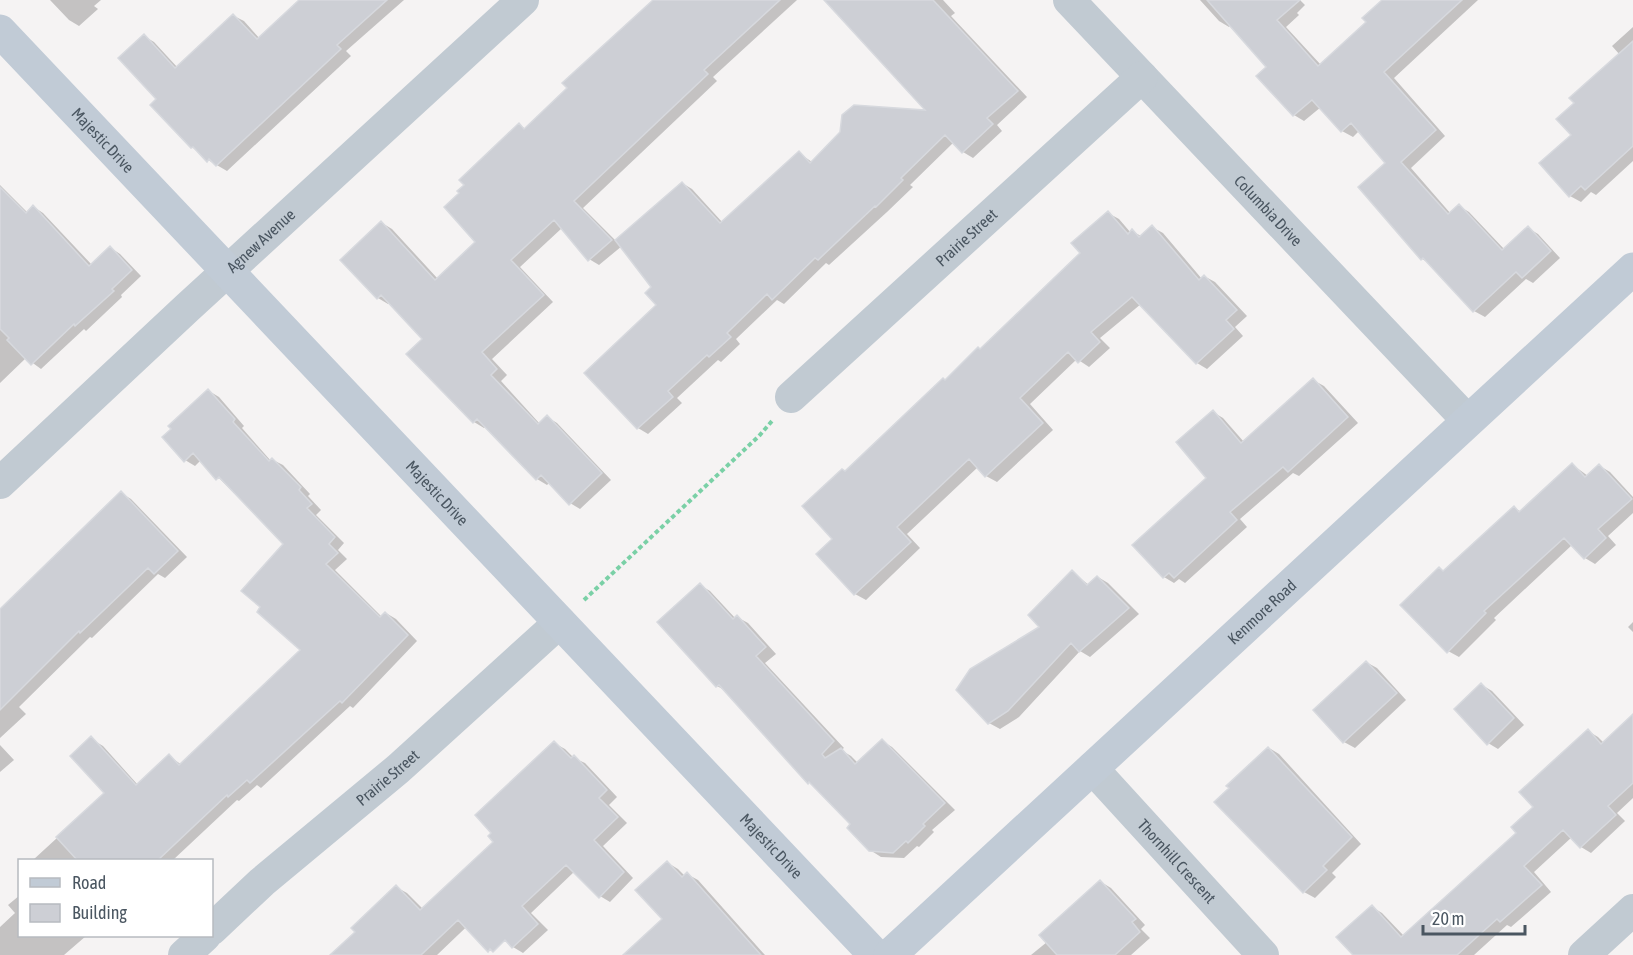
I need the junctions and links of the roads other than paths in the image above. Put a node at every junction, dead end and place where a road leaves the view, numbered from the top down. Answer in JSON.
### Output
{"nodes":[{"id":1,"x":524,"y":0,"type":"edge"},
{"id":2,"x":1069,"y":0,"type":"edge"},
{"id":3,"x":0,"y":30,"type":"edge"},
{"id":4,"x":1142,"y":77,"type":"junction"},
{"id":5,"x":1633,"y":269,"type":"edge"},
{"id":6,"x":227,"y":271,"type":"junction"},
{"id":7,"x":791,"y":397,"type":"road end"},
{"id":8,"x":1468,"y":421,"type":"junction"},
{"id":9,"x":0,"y":483,"type":"edge"},
{"id":10,"x":560,"y":622,"type":"junction"},
{"id":11,"x":1092,"y":768,"type":"junction"},
{"id":12,"x":1633,"y":910,"type":"edge"},
{"id":13,"x":213,"y":928,"type":"edge"},
{"id":14,"x":204,"y":937,"type":"edge"},
{"id":15,"x":184,"y":955,"type":"edge"},
{"id":16,"x":875,"y":955,"type":"edge"},
{"id":17,"x":890,"y":955,"type":"edge"},
{"id":18,"x":1263,"y":955,"type":"edge"},
{"id":19,"x":1584,"y":955,"type":"edge"}],
"edges":[{"from":1,"to":6,"type":"street","name":"Agnew Avenue"},
{"from":2,"to":4,"type":"street","name":"Columbia Drive"},
{"from":3,"to":6,"type":"street","name":"Majestic Drive"},
{"from":4,"to":7,"type":"street","name":"Prairie Street"},
{"from":4,"to":8,"type":"street","name":"Columbia Drive"},
{"from":5,"to":8,"type":"street","name":"Kenmore Road"},
{"from":6,"to":9,"type":"street","name":"Agnew Avenue"},
{"from":6,"to":10,"type":"street","name":"Majestic Drive"},
{"from":8,"to":11,"type":"street","name":"Kenmore Road"},
{"from":10,"to":13,"type":"street","name":"Prairie Street"},
{"from":10,"to":16,"type":"street","name":"Majestic Drive"},
{"from":11,"to":17,"type":"street","name":"Kenmore Road"},
{"from":11,"to":18,"type":"street","name":"Thornhill Crescent"},
{"from":12,"to":19,"type":"street"},
{"from":14,"to":15,"type":"street"}]}
